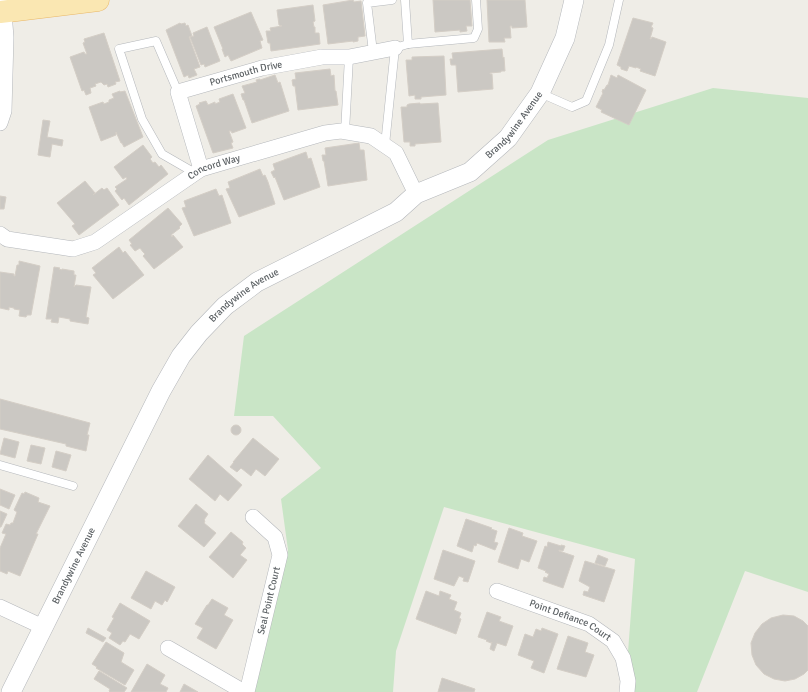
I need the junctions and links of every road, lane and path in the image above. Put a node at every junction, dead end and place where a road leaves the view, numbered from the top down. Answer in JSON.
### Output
{"nodes":[{"id":1,"x":98,"y":0,"type":"edge"},
{"id":2,"x":392,"y":0,"type":"edge"},
{"id":3,"x":405,"y":0,"type":"edge"},
{"id":4,"x":476,"y":0,"type":"edge"},
{"id":5,"x":574,"y":0,"type":"edge"},
{"id":6,"x":619,"y":0,"type":"edge"},
{"id":7,"x":3,"y":8,"type":"edge"},
{"id":8,"x":401,"y":46,"type":"junction"},
{"id":9,"x":373,"y":52,"type":"junction"},
{"id":10,"x":349,"y":57,"type":"junction"},
{"id":11,"x":178,"y":92,"type":"junction"},
{"id":12,"x":540,"y":93,"type":"junction"},
{"id":13,"x":1,"y":115,"type":"edge"},
{"id":14,"x":345,"y":132,"type":"junction"},
{"id":15,"x":385,"y":145,"type":"junction"},
{"id":16,"x":198,"y":171,"type":"junction"},
{"id":17,"x":416,"y":194,"type":"junction"},
{"id":18,"x":0,"y":234,"type":"edge"},
{"id":19,"x":1,"y":467,"type":"edge"},
{"id":20,"x":73,"y":486,"type":"dead end"},
{"id":21,"x":253,"y":517,"type":"dead end"},
{"id":22,"x":497,"y":591,"type":"dead end"},
{"id":23,"x":0,"y":606,"type":"edge"},
{"id":24,"x":43,"y":627,"type":"junction"},
{"id":25,"x":168,"y":648,"type":"dead end"},
{"id":26,"x":11,"y":692,"type":"edge"},
{"id":27,"x":244,"y":692,"type":"edge"},
{"id":28,"x":247,"y":692,"type":"edge"},
{"id":29,"x":627,"y":692,"type":"edge"}],
"edges":[{"from":1,"to":7,"type":"main road"},
{"from":2,"to":9,"type":"lane"},
{"from":3,"to":8,"type":"lane"},
{"from":4,"to":8,"type":"lane"},
{"from":5,"to":12,"type":"street","name":"Brandywine Avenue"},
{"from":6,"to":12,"type":"lane"},
{"from":7,"to":13,"type":"street"},
{"from":8,"to":9,"type":"street","name":"Portsmouth Drive"},
{"from":8,"to":15,"type":"lane"},
{"from":9,"to":10,"type":"street","name":"Portsmouth Drive"},
{"from":10,"to":11,"type":"street","name":"Portsmouth Drive"},
{"from":10,"to":14,"type":"lane"},
{"from":11,"to":16,"type":"street"},
{"from":11,"to":16,"type":"lane"},
{"from":12,"to":17,"type":"street","name":"Brandywine Avenue"},
{"from":14,"to":15,"type":"street","name":"Concord Way"},
{"from":14,"to":16,"type":"street","name":"Concord Way"},
{"from":15,"to":17,"type":"street","name":"Concord Way"},
{"from":16,"to":18,"type":"street","name":"Concord Way"},
{"from":17,"to":24,"type":"street","name":"Brandywine Avenue"},
{"from":19,"to":20,"type":"lane"},
{"from":21,"to":28,"type":"street","name":"Seal Point Court"},
{"from":22,"to":29,"type":"street","name":"Point Defiance Court"},
{"from":23,"to":24,"type":"street"},
{"from":24,"to":26,"type":"street","name":"Brandywine Avenue"},
{"from":25,"to":27,"type":"street"}]}
